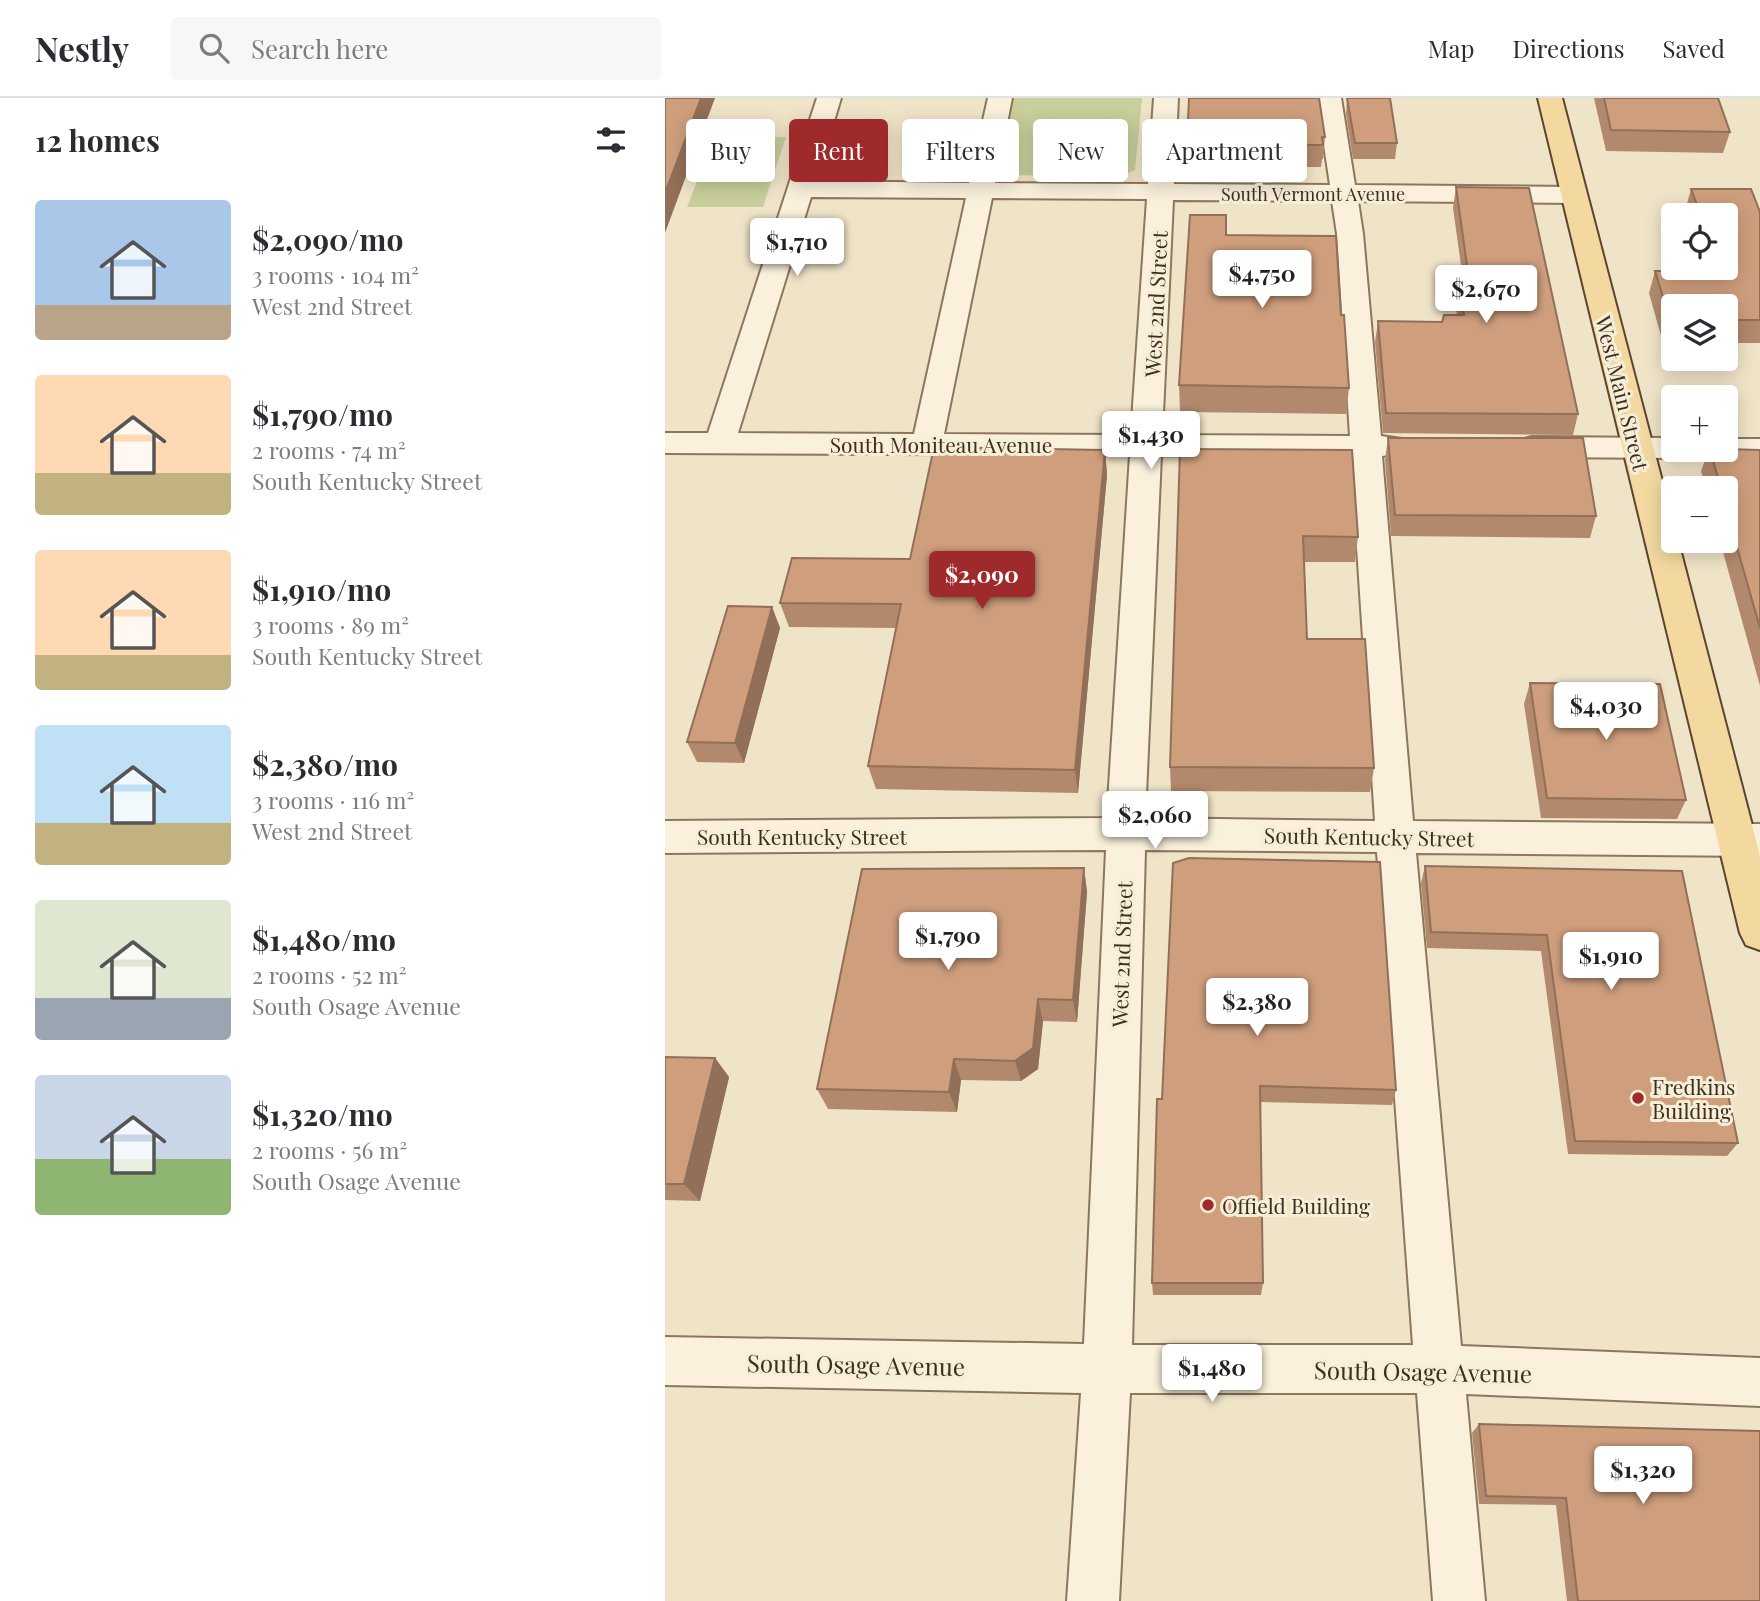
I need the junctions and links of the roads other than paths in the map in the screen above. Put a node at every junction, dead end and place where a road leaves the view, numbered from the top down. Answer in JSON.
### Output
{"nodes":[{"id":1,"x":829,"y":98,"type":"edge"},
{"id":2,"x":1000,"y":98,"type":"edge"},
{"id":3,"x":1166,"y":98,"type":"edge"},
{"id":4,"x":1329,"y":98,"type":"edge"},
{"id":5,"x":1550,"y":98,"type":"edge"},
{"id":6,"x":800,"y":189,"type":"junction"},
{"id":7,"x":981,"y":191,"type":"junction"},
{"id":8,"x":1162,"y":193,"type":"junction"},
{"id":9,"x":1342,"y":194,"type":"junction"},
{"id":10,"x":1574,"y":195,"type":"junction"},
{"id":11,"x":665,"y":443,"type":"edge"},
{"id":12,"x":720,"y":443,"type":"junction"},
{"id":13,"x":927,"y":444,"type":"junction"},
{"id":14,"x":1147,"y":445,"type":"junction"},
{"id":15,"x":1367,"y":446,"type":"junction"},
{"id":16,"x":1421,"y":447,"type":"edge"},
{"id":17,"x":1502,"y":447,"type":"edge"},
{"id":18,"x":1637,"y":448,"type":"junction"},
{"id":19,"x":1661,"y":448,"type":"edge"},
{"id":20,"x":1738,"y":449,"type":"edge"},
{"id":21,"x":1760,"y":449,"type":"edge"},
{"id":22,"x":1126,"y":834,"type":"junction"},
{"id":23,"x":1397,"y":836,"type":"junction"},
{"id":24,"x":665,"y":837,"type":"edge"},
{"id":25,"x":1748,"y":840,"type":"edge"},
{"id":26,"x":1760,"y":933,"type":"edge"},
{"id":27,"x":665,"y":1361,"type":"edge"},
{"id":28,"x":1107,"y":1369,"type":"junction"},
{"id":29,"x":1439,"y":1369,"type":"junction"},
{"id":30,"x":1760,"y":1382,"type":"edge"},
{"id":31,"x":1093,"y":1601,"type":"edge"},
{"id":32,"x":1459,"y":1601,"type":"edge"}],
"edges":[{"from":1,"to":6,"type":"street"},
{"from":2,"to":7,"type":"street"},
{"from":3,"to":8,"type":"street","name":"West 2nd Street"},
{"from":4,"to":9,"type":"street"},
{"from":5,"to":10,"type":"main road","name":"West Main Street"},
{"from":6,"to":7,"type":"street","name":"South Vermont Avenue"},
{"from":6,"to":12,"type":"street"},
{"from":7,"to":8,"type":"street","name":"South Vermont Avenue"},
{"from":7,"to":13,"type":"street"},
{"from":8,"to":9,"type":"street","name":"South Vermont Avenue"},
{"from":8,"to":14,"type":"street","name":"West 2nd Street"},
{"from":9,"to":10,"type":"street","name":"South Vermont Avenue"},
{"from":9,"to":15,"type":"street"},
{"from":10,"to":18,"type":"main road","name":"West Main Street"},
{"from":11,"to":12,"type":"street","name":"South Moniteau Avenue"},
{"from":12,"to":13,"type":"street","name":"South Moniteau Avenue"},
{"from":13,"to":14,"type":"street","name":"South Moniteau Avenue"},
{"from":14,"to":15,"type":"street","name":"South Moniteau Avenue"},
{"from":14,"to":22,"type":"street","name":"West 2nd Street"},
{"from":15,"to":16,"type":"street","name":"South Moniteau Avenue"},
{"from":15,"to":23,"type":"street"},
{"from":17,"to":18,"type":"street"},
{"from":18,"to":19,"type":"street"},
{"from":18,"to":25,"type":"main road","name":"West Main Street"},
{"from":20,"to":21,"type":"street"},
{"from":22,"to":23,"type":"street","name":"South Kentucky Street"},
{"from":22,"to":24,"type":"street","name":"South Kentucky Street"},
{"from":22,"to":28,"type":"street","name":"West 2nd Street"},
{"from":23,"to":25,"type":"street","name":"South Kentucky Street"},
{"from":23,"to":29,"type":"street"},
{"from":25,"to":26,"type":"main road","name":"West Main Street"},
{"from":27,"to":28,"type":"street","name":"South Osage Avenue"},
{"from":28,"to":29,"type":"street","name":"South Osage Avenue"},
{"from":28,"to":31,"type":"street","name":"West 2nd Street"},
{"from":29,"to":30,"type":"street","name":"South Osage Avenue"},
{"from":29,"to":32,"type":"street"}]}
